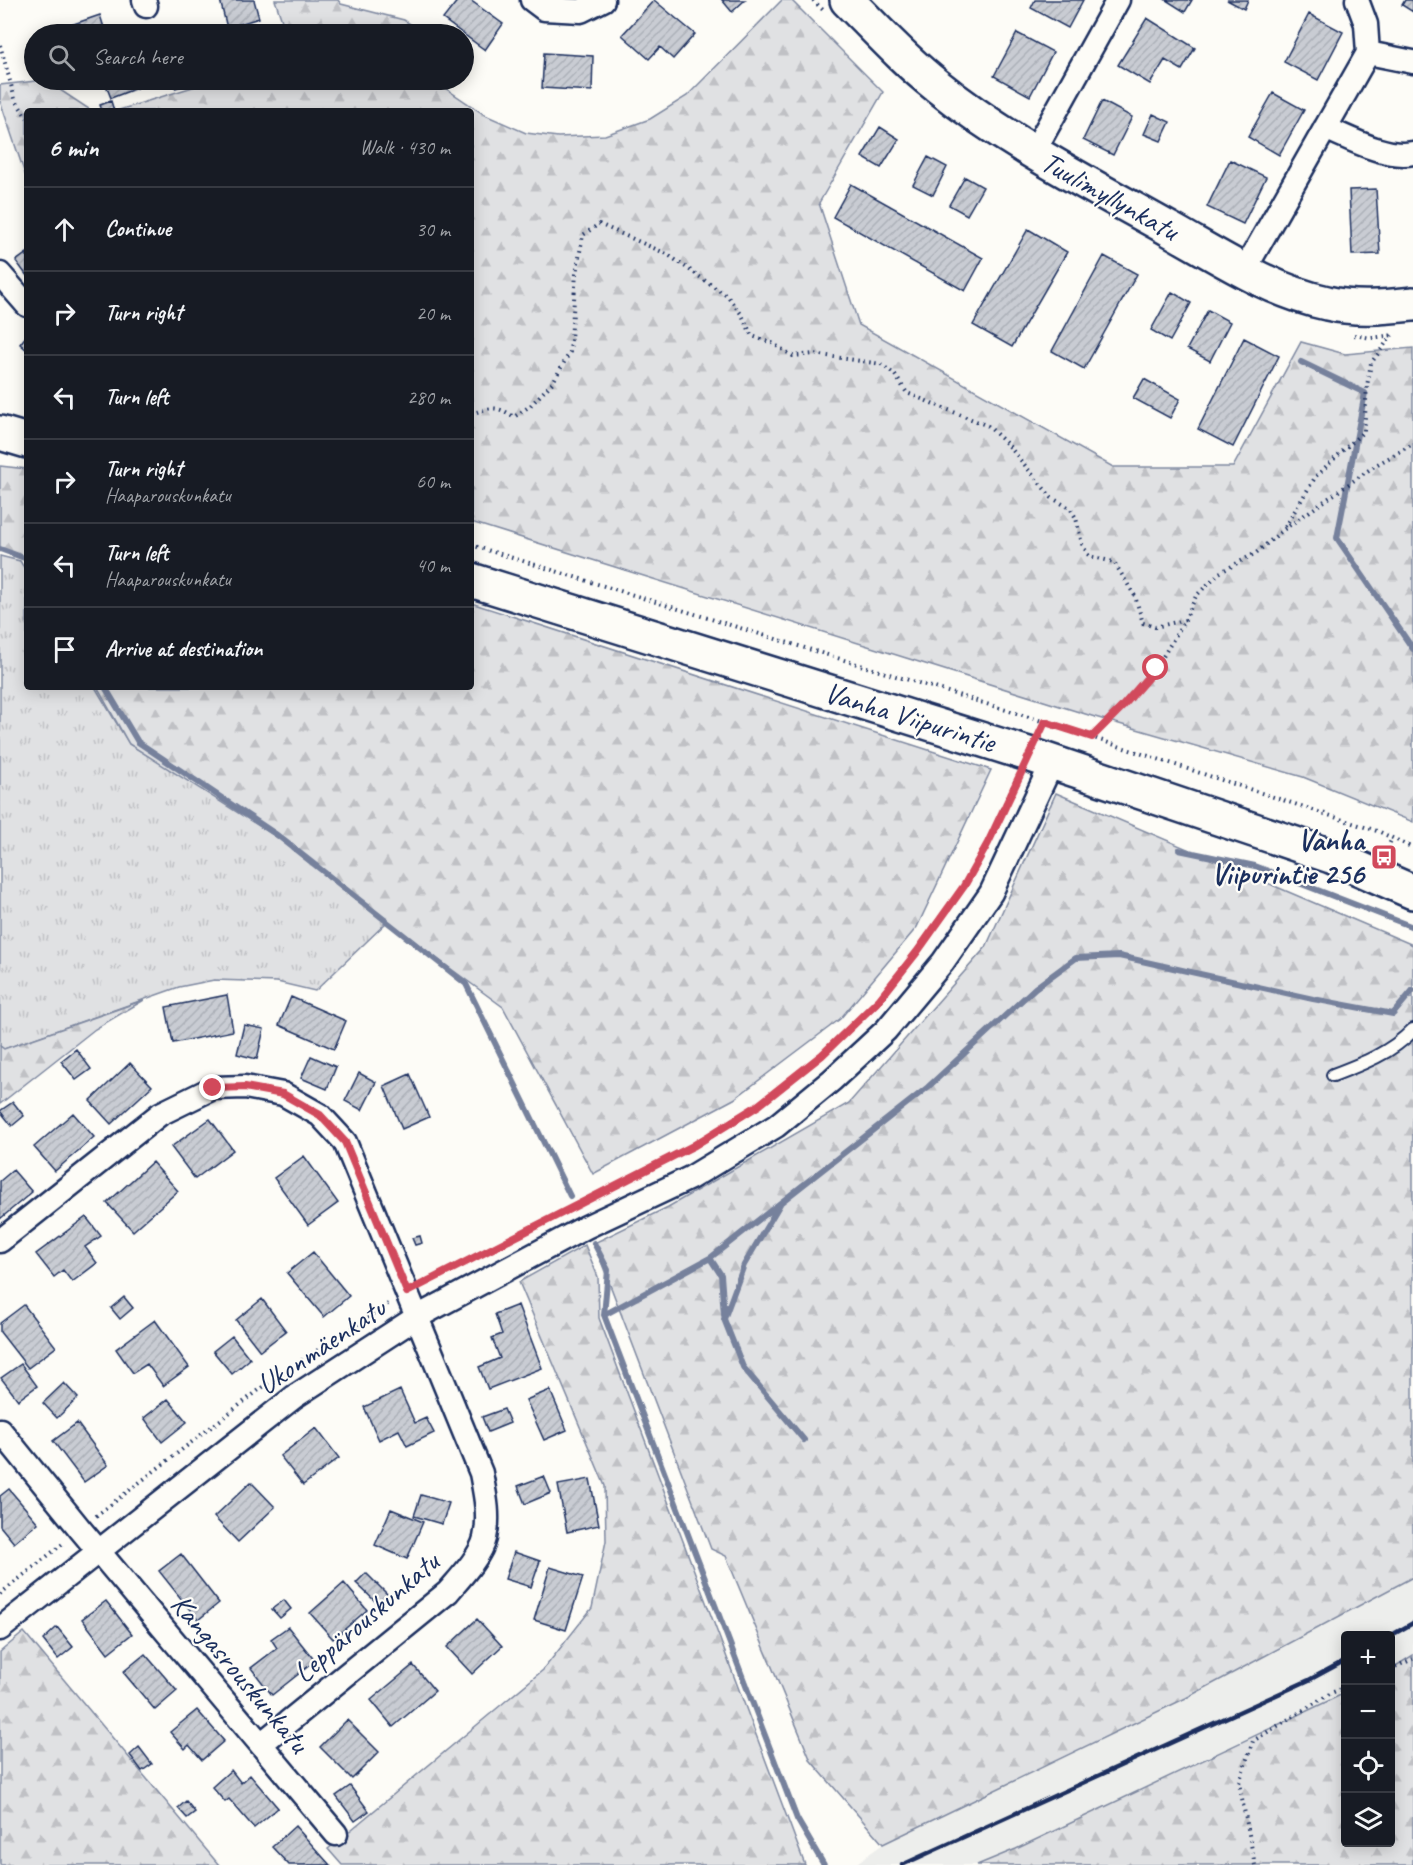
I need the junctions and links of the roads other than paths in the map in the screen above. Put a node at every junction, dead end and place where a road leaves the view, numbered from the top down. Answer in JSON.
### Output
{"nodes":[{"id":1,"x":532,"y":0,"type":"edge"},
{"id":2,"x":603,"y":0,"type":"edge"},
{"id":3,"x":847,"y":0,"type":"edge"},
{"id":4,"x":1118,"y":0,"type":"edge"},
{"id":5,"x":1358,"y":0,"type":"edge"},
{"id":6,"x":1368,"y":53,"type":"junction"},
{"id":7,"x":1413,"y":62,"type":"edge"},
{"id":8,"x":1325,"y":128,"type":"junction"},
{"id":9,"x":1033,"y":153,"type":"junction"},
{"id":10,"x":1413,"y":153,"type":"edge"},
{"id":11,"x":1244,"y":271,"type":"junction"},
{"id":12,"x":0,"y":274,"type":"edge"},
{"id":13,"x":24,"y":302,"type":"edge"},
{"id":14,"x":1413,"y":304,"type":"edge"},
{"id":15,"x":0,"y":433,"type":"edge"},
{"id":16,"x":24,"y":440,"type":"edge"},
{"id":17,"x":474,"y":581,"type":"edge"},
{"id":18,"x":1040,"y":759,"type":"junction"},
{"id":19,"x":1413,"y":892,"type":"edge"},
{"id":20,"x":1413,"y":1030,"type":"edge"},
{"id":21,"x":1333,"y":1075,"type":"dead end"},
{"id":22,"x":0,"y":1241,"type":"edge"},
{"id":23,"x":417,"y":1317,"type":"junction"},
{"id":24,"x":0,"y":1430,"type":"edge"},
{"id":25,"x":98,"y":1550,"type":"junction"},
{"id":26,"x":0,"y":1629,"type":"edge"},
{"id":27,"x":261,"y":1744,"type":"junction"},
{"id":28,"x":336,"y":1834,"type":"dead end"}],
"edges":[{"from":1,"to":2,"type":"street"},
{"from":3,"to":9,"type":"street","name":"Tuulimyllynkatu"},
{"from":4,"to":9,"type":"street"},
{"from":5,"to":6,"type":"street"},
{"from":6,"to":7,"type":"street"},
{"from":6,"to":8,"type":"street"},
{"from":8,"to":10,"type":"street"},
{"from":8,"to":11,"type":"street"},
{"from":9,"to":11,"type":"street","name":"Tuulimyllynkatu"},
{"from":11,"to":14,"type":"street","name":"Tuulimyllynkatu"},
{"from":12,"to":13,"type":"street"},
{"from":15,"to":16,"type":"street"},
{"from":17,"to":18,"type":"street","name":"Vanha Viipurintie"},
{"from":18,"to":19,"type":"street","name":"Vanha Viipurintie"},
{"from":18,"to":23,"type":"street","name":"Ukonmäenkatu"},
{"from":20,"to":21,"type":"lane"},
{"from":22,"to":23,"type":"street","name":"Leppärouskunkatu"},
{"from":23,"to":25,"type":"street","name":"Ukonmäenkatu"},
{"from":23,"to":27,"type":"street","name":"Leppärouskunkatu"},
{"from":24,"to":25,"type":"street","name":"Kangasrouskunkatu"},
{"from":25,"to":26,"type":"street","name":"Ukonmäenkatu"},
{"from":25,"to":27,"type":"street","name":"Kangasrouskunkatu"},
{"from":27,"to":28,"type":"street","name":"Kangasrouskunkatu"}]}
